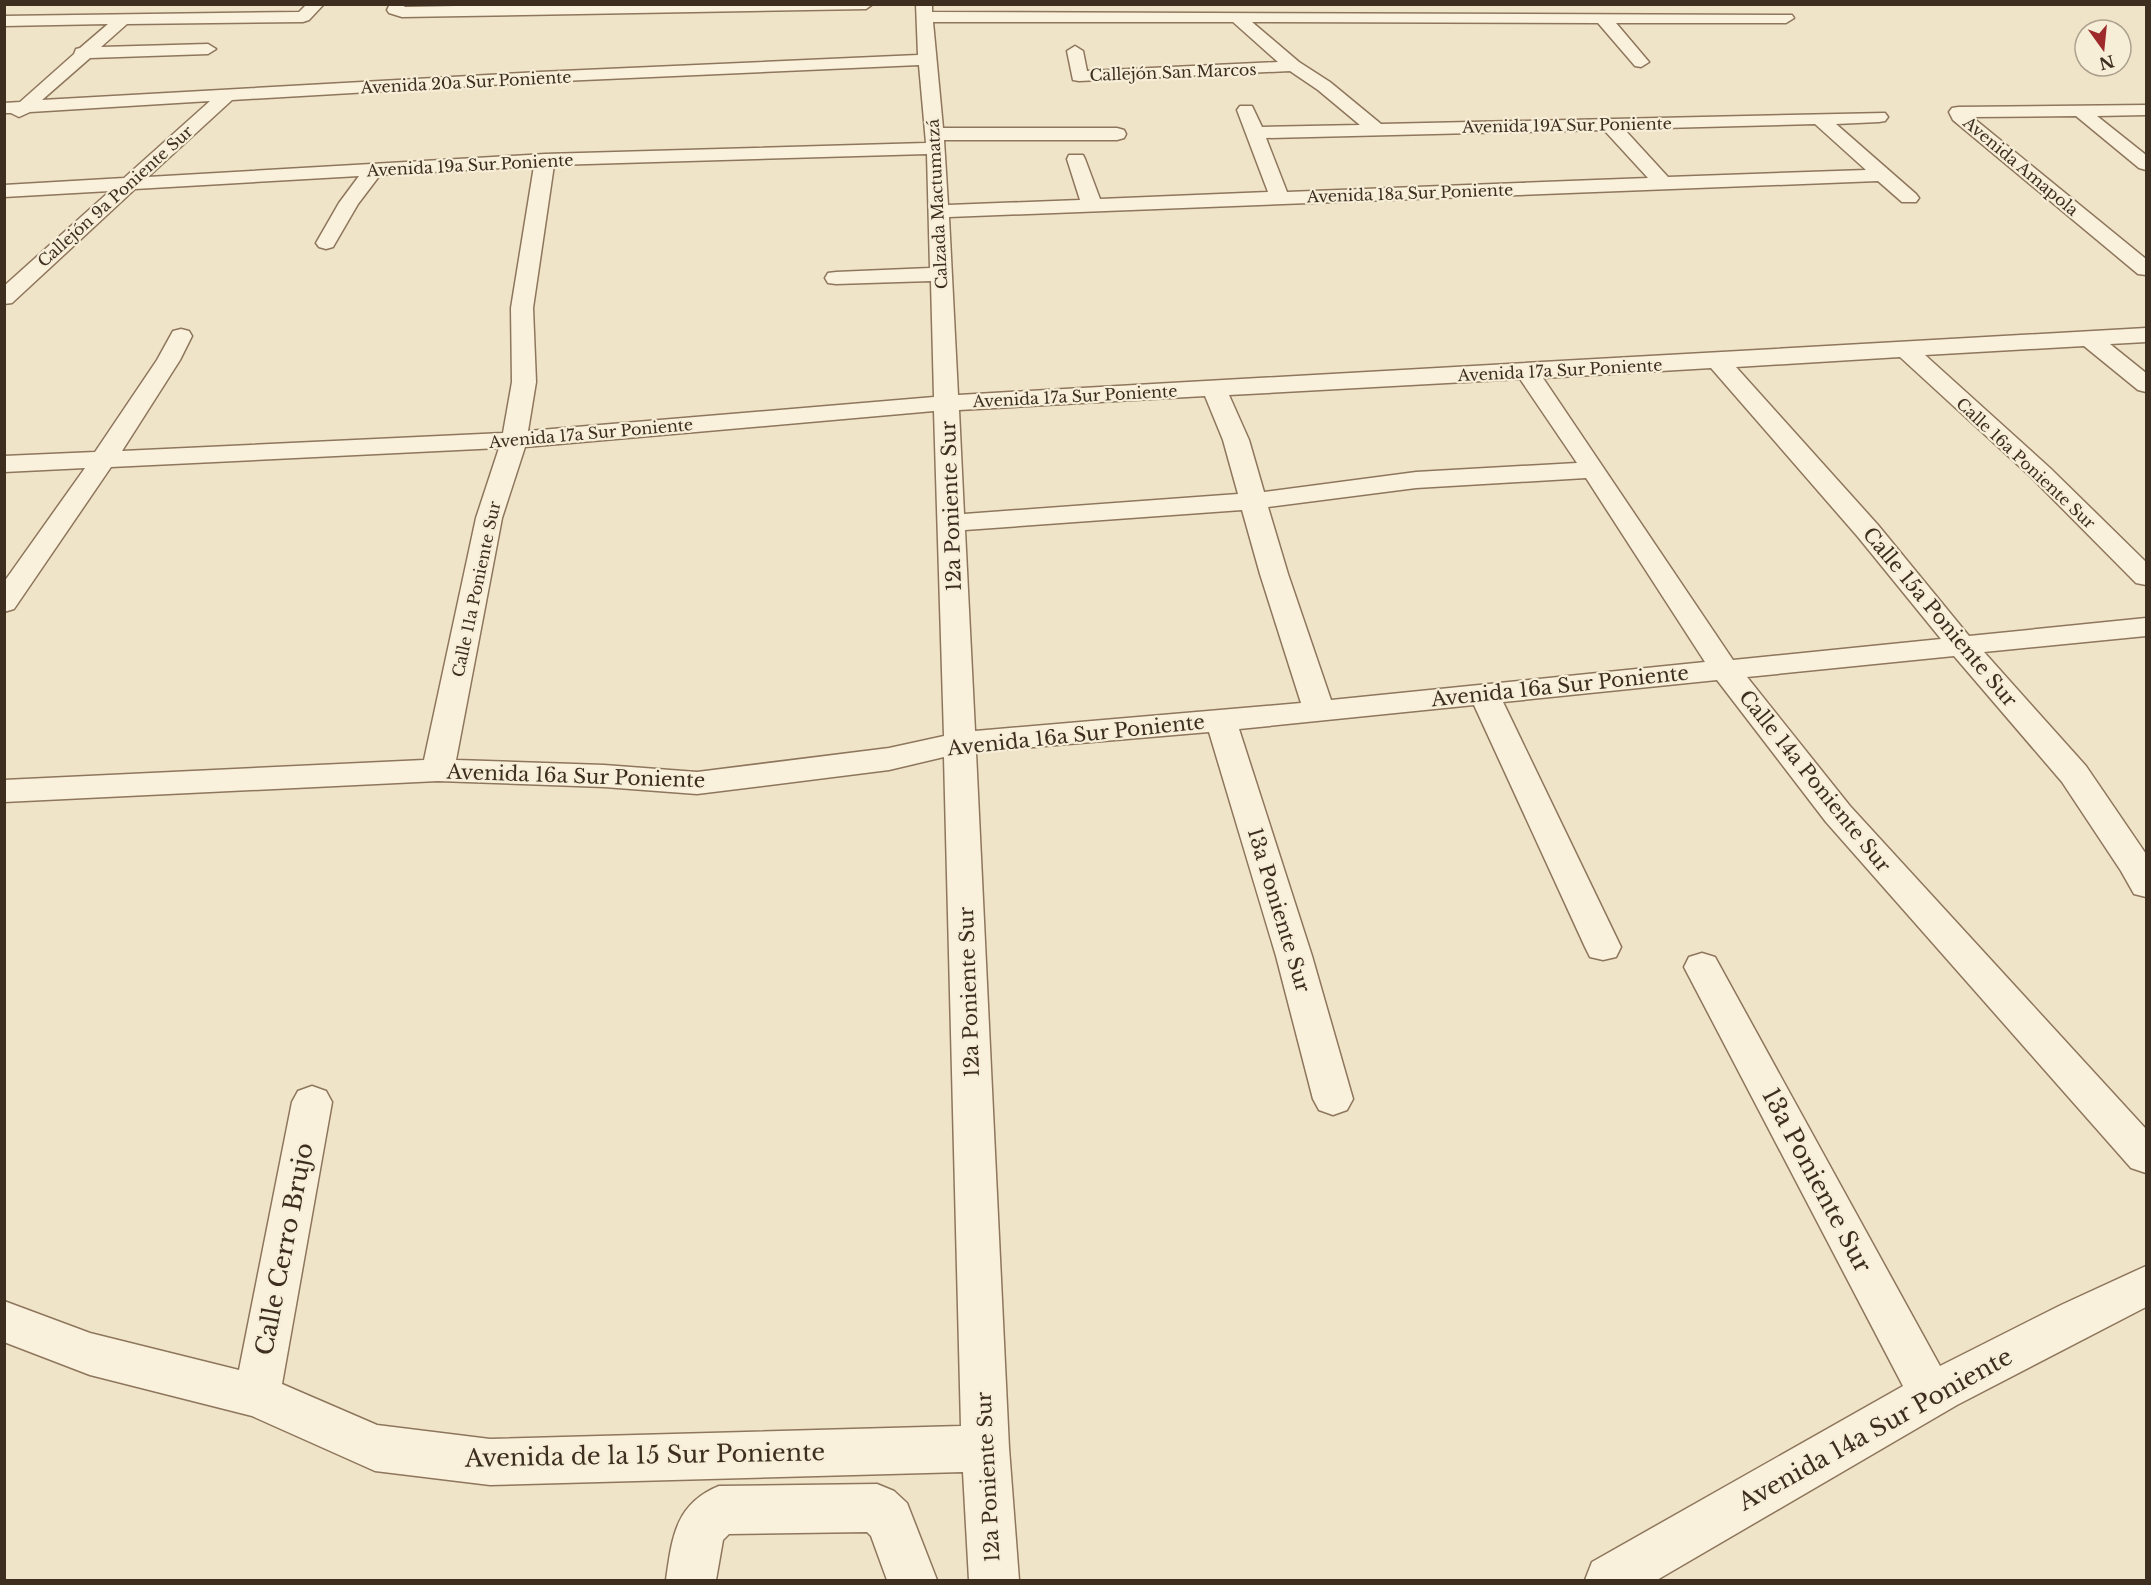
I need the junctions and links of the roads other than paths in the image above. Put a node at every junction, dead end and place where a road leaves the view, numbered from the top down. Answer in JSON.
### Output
{"nodes":[{"id":1,"x":95,"y":4,"type":"edge"},
{"id":2,"x":207,"y":4,"type":"edge"},
{"id":3,"x":317,"y":4,"type":"edge"},
{"id":4,"x":866,"y":4,"type":"edge"},
{"id":5,"x":396,"y":6,"type":"edge"},
{"id":6,"x":925,"y":11,"type":"edge"},
{"id":7,"x":1100,"y":15,"type":"junction"},
{"id":8,"x":1237,"y":17,"type":"junction"},
{"id":9,"x":193,"y":18,"type":"junction"},
{"id":10,"x":1603,"y":18,"type":"junction"},
{"id":11,"x":1786,"y":18,"type":"dead end"},
{"id":12,"x":76,"y":20,"type":"junction"},
{"id":13,"x":122,"y":20,"type":"junction"},
{"id":14,"x":4,"y":21,"type":"edge"},
{"id":15,"x":1100,"y":34,"type":"dead end"},
{"id":16,"x":208,"y":49,"type":"dead end"},
{"id":17,"x":1076,"y":51,"type":"dead end"},
{"id":18,"x":82,"y":53,"type":"junction"},
{"id":19,"x":928,"y":60,"type":"junction"},
{"id":20,"x":1641,"y":62,"type":"dead end"},
{"id":21,"x":1293,"y":66,"type":"junction"},
{"id":22,"x":183,"y":82,"type":"dead end"},
{"id":23,"x":227,"y":95,"type":"junction"},
{"id":24,"x":166,"y":99,"type":"junction"},
{"id":25,"x":26,"y":107,"type":"junction"},
{"id":26,"x":4,"y":108,"type":"edge"},
{"id":27,"x":1246,"y":110,"type":"dead end"},
{"id":28,"x":2079,"y":110,"type":"junction"},
{"id":29,"x":2146,"y":110,"type":"edge"},
{"id":30,"x":1880,"y":117,"type":"dead end"},
{"id":31,"x":1820,"y":119,"type":"junction"},
{"id":32,"x":1609,"y":124,"type":"junction"},
{"id":33,"x":4,"y":125,"type":"edge"},
{"id":34,"x":1377,"y":130,"type":"junction"},
{"id":35,"x":1255,"y":133,"type":"junction"},
{"id":36,"x":1117,"y":134,"type":"dead end"},
{"id":37,"x":935,"y":141,"type":"junction"},
{"id":38,"x":1076,"y":159,"type":"dead end"},
{"id":39,"x":545,"y":160,"type":"junction"},
{"id":40,"x":2146,"y":164,"type":"edge"},
{"id":41,"x":374,"y":170,"type":"junction"},
{"id":42,"x":1883,"y":175,"type":"junction"},
{"id":43,"x":130,"y":183,"type":"junction"},
{"id":44,"x":1663,"y":183,"type":"junction"},
{"id":45,"x":4,"y":191,"type":"edge"},
{"id":46,"x":1280,"y":198,"type":"junction"},
{"id":47,"x":1909,"y":198,"type":"dead end"},
{"id":48,"x":1092,"y":205,"type":"junction"},
{"id":49,"x":938,"y":212,"type":"junction"},
{"id":50,"x":2108,"y":238,"type":"junction"},
{"id":51,"x":2137,"y":238,"type":"dead end"},
{"id":52,"x":326,"y":243,"type":"dead end"},
{"id":53,"x":2146,"y":269,"type":"edge"},
{"id":54,"x":941,"y":274,"type":"junction"},
{"id":55,"x":836,"y":278,"type":"dead end"},
{"id":56,"x":4,"y":298,"type":"edge"},
{"id":57,"x":2146,"y":335,"type":"edge"},
{"id":58,"x":181,"y":336,"type":"dead end"},
{"id":59,"x":2090,"y":339,"type":"junction"},
{"id":60,"x":1906,"y":350,"type":"junction"},
{"id":61,"x":1717,"y":360,"type":"junction"},
{"id":62,"x":1527,"y":372,"type":"junction"},
{"id":63,"x":2146,"y":385,"type":"edge"},
{"id":64,"x":1214,"y":389,"type":"junction"},
{"id":65,"x":947,"y":403,"type":"junction"},
{"id":66,"x":514,"y":440,"type":"junction"},
{"id":67,"x":105,"y":460,"type":"junction"},
{"id":68,"x":4,"y":464,"type":"edge"},
{"id":69,"x":1594,"y":470,"type":"junction"},
{"id":70,"x":1255,"y":501,"type":"junction"},
{"id":71,"x":951,"y":523,"type":"junction"},
{"id":72,"x":2146,"y":577,"type":"edge"},
{"id":73,"x":4,"y":603,"type":"edge"},
{"id":74,"x":2146,"y":627,"type":"edge"},
{"id":75,"x":1962,"y":646,"type":"junction"},
{"id":76,"x":1725,"y":670,"type":"junction"},
{"id":77,"x":1484,"y":694,"type":"junction"},
{"id":78,"x":1319,"y":711,"type":"junction"},
{"id":79,"x":1221,"y":721,"type":"junction"},
{"id":80,"x":960,"y":743,"type":"junction"},
{"id":81,"x":438,"y":770,"type":"junction"},
{"id":82,"x":4,"y":791,"type":"edge"},
{"id":83,"x":2146,"y":885,"type":"edge"},
{"id":84,"x":1604,"y":947,"type":"dead end"},
{"id":85,"x":1702,"y":967,"type":"dead end"},
{"id":86,"x":1333,"y":1100,"type":"dead end"},
{"id":87,"x":312,"y":1102,"type":"dead end"},
{"id":88,"x":2146,"y":1156,"type":"edge"},
{"id":89,"x":2146,"y":1286,"type":"edge"},
{"id":90,"x":4,"y":1321,"type":"edge"},
{"id":91,"x":1931,"y":1394,"type":"junction"},
{"id":92,"x":257,"y":1396,"type":"junction"},
{"id":93,"x":985,"y":1448,"type":"junction"},
{"id":94,"x":691,"y":1581,"type":"edge"},
{"id":95,"x":912,"y":1581,"type":"edge"},
{"id":96,"x":994,"y":1581,"type":"edge"},
{"id":97,"x":1610,"y":1581,"type":"edge"}],
"edges":[{"from":1,"to":12,"type":"street"},
{"from":2,"to":9,"type":"street"},
{"from":3,"to":9,"type":"street"},
{"from":4,"to":5,"type":"street"},
{"from":6,"to":7,"type":"street"},
{"from":6,"to":19,"type":"street","name":"Calzada Mactumatzá"},
{"from":7,"to":8,"type":"street"},
{"from":7,"to":15,"type":"street"},
{"from":8,"to":10,"type":"street"},
{"from":8,"to":21,"type":"street"},
{"from":9,"to":13,"type":"street"},
{"from":10,"to":11,"type":"street"},
{"from":10,"to":20,"type":"street"},
{"from":12,"to":13,"type":"street"},
{"from":12,"to":14,"type":"street"},
{"from":13,"to":18,"type":"street"},
{"from":16,"to":18,"type":"street"},
{"from":17,"to":21,"type":"street","name":"Callejón San Marcos"},
{"from":18,"to":25,"type":"street"},
{"from":19,"to":23,"type":"street","name":"Avenida 20a Sur Poniente"},
{"from":19,"to":37,"type":"street","name":"Calzada Mactumatzá"},
{"from":21,"to":34,"type":"street"},
{"from":22,"to":24,"type":"street"},
{"from":23,"to":24,"type":"street","name":"Avenida 20a Sur Poniente"},
{"from":23,"to":43,"type":"street","name":"Callejón 9a Poniente Sur"},
{"from":24,"to":25,"type":"street","name":"Avenida 20a Sur Poniente"},
{"from":25,"to":26,"type":"street","name":"Avenida 20a Sur Poniente"},
{"from":25,"to":33,"type":"street"},
{"from":27,"to":35,"type":"street"},
{"from":28,"to":29,"type":"street","name":"Avenida Amapola"},
{"from":28,"to":40,"type":"street"},
{"from":28,"to":50,"type":"street","name":"Avenida Amapola"},
{"from":30,"to":31,"type":"street","name":"Avenida 19A Sur Poniente"},
{"from":31,"to":32,"type":"street","name":"Avenida 19A Sur Poniente"},
{"from":31,"to":42,"type":"street"},
{"from":32,"to":34,"type":"street","name":"Avenida 19A Sur Poniente"},
{"from":32,"to":44,"type":"street"},
{"from":34,"to":35,"type":"street","name":"Avenida 19A Sur Poniente"},
{"from":35,"to":46,"type":"street"},
{"from":36,"to":37,"type":"street","name":"Avenida 19a Sur Poniente"},
{"from":37,"to":39,"type":"street","name":"Avenida 19a Sur Poniente"},
{"from":37,"to":49,"type":"street","name":"Calzada Mactumatzá"},
{"from":38,"to":48,"type":"street"},
{"from":39,"to":41,"type":"street","name":"Avenida 19a Sur Poniente"},
{"from":39,"to":66,"type":"street","name":"Calle 11a Poniente Sur"},
{"from":41,"to":43,"type":"street","name":"Avenida 19a Sur Poniente"},
{"from":41,"to":52,"type":"street"},
{"from":42,"to":44,"type":"street","name":"Avenida 18a Sur Poniente"},
{"from":42,"to":47,"type":"street"},
{"from":43,"to":45,"type":"street","name":"Avenida 19a Sur Poniente"},
{"from":43,"to":56,"type":"street","name":"Callejón 9a Poniente Sur"},
{"from":44,"to":46,"type":"street","name":"Avenida 18a Sur Poniente"},
{"from":46,"to":48,"type":"street","name":"Avenida 18a Sur Poniente"},
{"from":48,"to":49,"type":"street","name":"Avenida 18a Sur Poniente"},
{"from":49,"to":54,"type":"street","name":"Calzada Mactumatzá"},
{"from":50,"to":51,"type":"street"},
{"from":50,"to":53,"type":"street","name":"Avenida Amapola"},
{"from":54,"to":55,"type":"street"},
{"from":54,"to":65,"type":"street","name":"Calzada Mactumatzá"},
{"from":57,"to":59,"type":"street","name":"Avenida 17a Sur Poniente"},
{"from":58,"to":67,"type":"street"},
{"from":59,"to":60,"type":"street","name":"Avenida 17a Sur Poniente"},
{"from":59,"to":63,"type":"street"},
{"from":60,"to":61,"type":"street","name":"Avenida 17a Sur Poniente"},
{"from":60,"to":72,"type":"street","name":"Calle 16a Poniente Sur"},
{"from":61,"to":62,"type":"street","name":"Avenida 17a Sur Poniente"},
{"from":61,"to":75,"type":"street","name":"Calle 15a Poniente Sur"},
{"from":62,"to":64,"type":"street","name":"Avenida 17a Sur Poniente"},
{"from":62,"to":69,"type":"street","name":"Calle 14a Poniente Sur"},
{"from":64,"to":65,"type":"street","name":"Avenida 17a Sur Poniente"},
{"from":64,"to":70,"type":"street"},
{"from":65,"to":66,"type":"street","name":"Avenida 17a Sur Poniente"},
{"from":65,"to":71,"type":"street","name":"12a Poniente Sur"},
{"from":66,"to":67,"type":"street","name":"Avenida 17a Sur Poniente"},
{"from":66,"to":81,"type":"street","name":"Calle 11a Poniente Sur"},
{"from":67,"to":68,"type":"street","name":"Avenida 17a Sur Poniente"},
{"from":67,"to":73,"type":"street"},
{"from":69,"to":70,"type":"street"},
{"from":69,"to":76,"type":"street","name":"Calle 14a Poniente Sur"},
{"from":70,"to":71,"type":"street"},
{"from":70,"to":78,"type":"street"},
{"from":71,"to":80,"type":"street","name":"12a Poniente Sur"},
{"from":74,"to":75,"type":"street","name":"Avenida 16a Sur Poniente"},
{"from":75,"to":76,"type":"street","name":"Avenida 16a Sur Poniente"},
{"from":75,"to":83,"type":"street","name":"Calle 15a Poniente Sur"},
{"from":76,"to":77,"type":"street","name":"Avenida 16a Sur Poniente"},
{"from":76,"to":88,"type":"street","name":"Calle 14a Poniente Sur"},
{"from":77,"to":78,"type":"street","name":"Avenida 16a Sur Poniente"},
{"from":77,"to":84,"type":"street"},
{"from":78,"to":79,"type":"street","name":"Avenida 16a Sur Poniente"},
{"from":79,"to":80,"type":"street","name":"Avenida 16a Sur Poniente"},
{"from":79,"to":86,"type":"street","name":"13a Poniente Sur"},
{"from":80,"to":81,"type":"street","name":"Avenida 16a Sur Poniente"},
{"from":80,"to":93,"type":"street","name":"12a Poniente Sur"},
{"from":81,"to":82,"type":"street","name":"Avenida 16a Sur Poniente"},
{"from":85,"to":91,"type":"street","name":"13a Poniente Sur"},
{"from":87,"to":92,"type":"street","name":"Calle Cerro Brujo"},
{"from":89,"to":91,"type":"street","name":"Avenida 14a Sur Poniente"},
{"from":90,"to":92,"type":"street","name":"Avenida de la 15 Sur Poniente"},
{"from":91,"to":97,"type":"street","name":"Avenida 14a Sur Poniente"},
{"from":92,"to":93,"type":"street","name":"Avenida de la 15 Sur Poniente"},
{"from":93,"to":96,"type":"street","name":"12a Poniente Sur"},
{"from":94,"to":95,"type":"street"}]}
